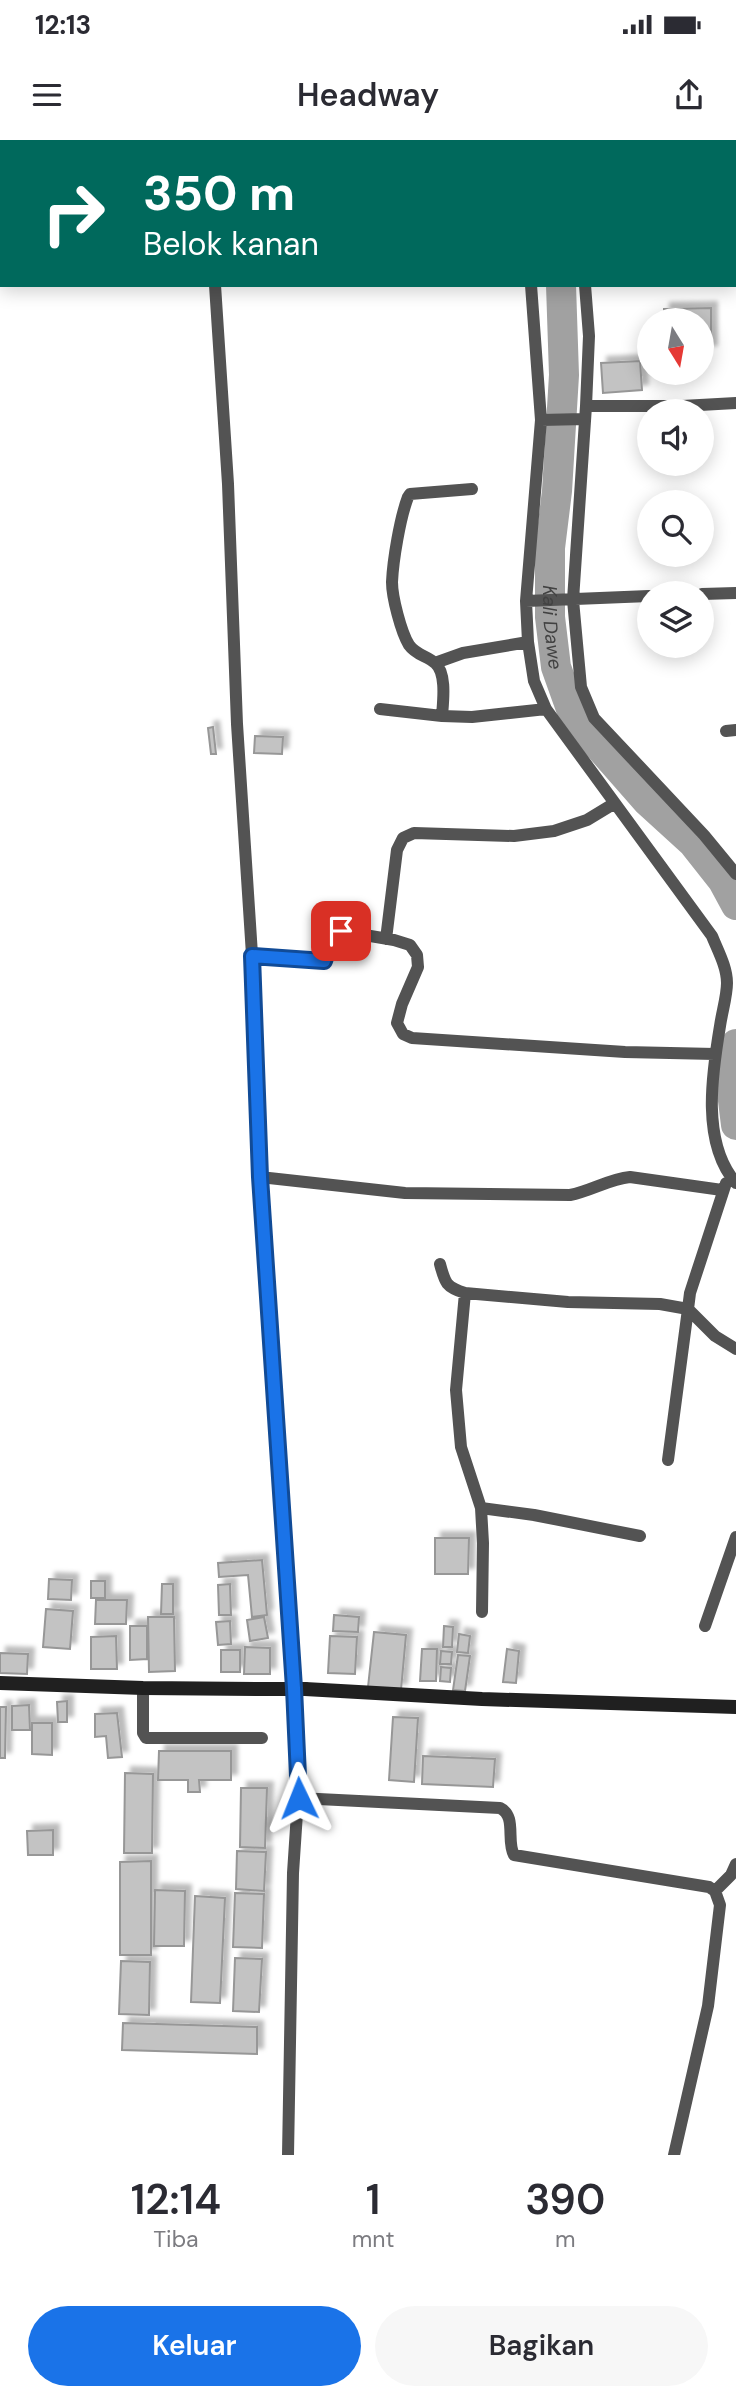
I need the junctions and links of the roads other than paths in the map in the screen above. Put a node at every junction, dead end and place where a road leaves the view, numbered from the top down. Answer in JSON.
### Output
{"nodes":[{"id":1,"x":215,"y":287,"type":"edge"},
{"id":2,"x":531,"y":287,"type":"edge"},
{"id":3,"x":585,"y":287,"type":"edge"},
{"id":4,"x":736,"y":403,"type":"edge"},
{"id":5,"x":585,"y":412,"type":"junction"},
{"id":6,"x":541,"y":420,"type":"junction"},
{"id":7,"x":472,"y":489,"type":"dead end"},
{"id":8,"x":736,"y":593,"type":"edge"},
{"id":9,"x":714,"y":594,"type":"edge"},
{"id":10,"x":637,"y":597,"type":"edge"},
{"id":11,"x":573,"y":600,"type":"junction"},
{"id":12,"x":532,"y":601,"type":"junction"},
{"id":13,"x":528,"y":642,"type":"junction"},
{"id":14,"x":435,"y":663,"type":"junction"},
{"id":15,"x":380,"y":709,"type":"dead end"},
{"id":16,"x":546,"y":709,"type":"junction"},
{"id":17,"x":442,"y":716,"type":"junction"},
{"id":18,"x":615,"y":803,"type":"junction"},
{"id":19,"x":736,"y":874,"type":"edge"},
{"id":20,"x":386,"y":939,"type":"junction"},
{"id":21,"x":252,"y":956,"type":"junction"},
{"id":22,"x":732,"y":982,"type":"edge"},
{"id":23,"x":715,"y":1055,"type":"junction"},
{"id":24,"x":260,"y":1177,"type":"junction"},
{"id":25,"x":733,"y":1180,"type":"edge"},
{"id":26,"x":722,"y":1190,"type":"junction"},
{"id":27,"x":440,"y":1265,"type":"dead end"},
{"id":28,"x":465,"y":1293,"type":"junction"},
{"id":29,"x":688,"y":1309,"type":"junction"},
{"id":30,"x":736,"y":1349,"type":"edge"},
{"id":31,"x":668,"y":1460,"type":"dead end"},
{"id":32,"x":481,"y":1508,"type":"junction"},
{"id":33,"x":640,"y":1536,"type":"dead end"},
{"id":34,"x":736,"y":1536,"type":"edge"},
{"id":35,"x":482,"y":1612,"type":"dead end"},
{"id":36,"x":705,"y":1626,"type":"dead end"},
{"id":37,"x":0,"y":1683,"type":"edge"},
{"id":38,"x":143,"y":1688,"type":"junction"},
{"id":39,"x":736,"y":1707,"type":"edge"},
{"id":40,"x":262,"y":1738,"type":"dead end"},
{"id":41,"x":299,"y":1798,"type":"junction"},
{"id":42,"x":736,"y":1864,"type":"edge"},
{"id":43,"x":715,"y":1891,"type":"junction"},
{"id":44,"x":288,"y":2155,"type":"edge"},
{"id":45,"x":674,"y":2155,"type":"edge"}],
"edges":[{"from":1,"to":21,"type":"street"},
{"from":2,"to":6,"type":"street"},
{"from":3,"to":5,"type":"street"},
{"from":4,"to":5,"type":"street"},
{"from":5,"to":6,"type":"street"},
{"from":5,"to":11,"type":"street"},
{"from":6,"to":12,"type":"street"},
{"from":7,"to":14,"type":"street"},
{"from":8,"to":9,"type":"street"},
{"from":10,"to":11,"type":"street"},
{"from":11,"to":12,"type":"street"},
{"from":11,"to":19,"type":"street"},
{"from":12,"to":13,"type":"street"},
{"from":13,"to":14,"type":"street"},
{"from":13,"to":16,"type":"street"},
{"from":14,"to":17,"type":"street"},
{"from":15,"to":17,"type":"street"},
{"from":16,"to":17,"type":"street"},
{"from":16,"to":18,"type":"street"},
{"from":18,"to":20,"type":"street"},
{"from":18,"to":22,"type":"street"},
{"from":20,"to":21,"type":"street"},
{"from":20,"to":23,"type":"street"},
{"from":21,"to":24,"type":"street"},
{"from":22,"to":23,"type":"street"},
{"from":23,"to":25,"type":"street"},
{"from":24,"to":26,"type":"street"},
{"from":24,"to":41,"type":"street"},
{"from":25,"to":26,"type":"street"},
{"from":26,"to":29,"type":"street"},
{"from":27,"to":28,"type":"street"},
{"from":28,"to":29,"type":"street"},
{"from":28,"to":32,"type":"street"},
{"from":29,"to":30,"type":"street"},
{"from":29,"to":31,"type":"street"},
{"from":32,"to":33,"type":"street"},
{"from":32,"to":35,"type":"street"},
{"from":34,"to":36,"type":"street"},
{"from":37,"to":38,"type":"main road"},
{"from":38,"to":39,"type":"main road","bridge":true},
{"from":38,"to":40,"type":"street"},
{"from":41,"to":43,"type":"street"},
{"from":41,"to":44,"type":"street"},
{"from":42,"to":43,"type":"street"},
{"from":43,"to":45,"type":"street"}]}
